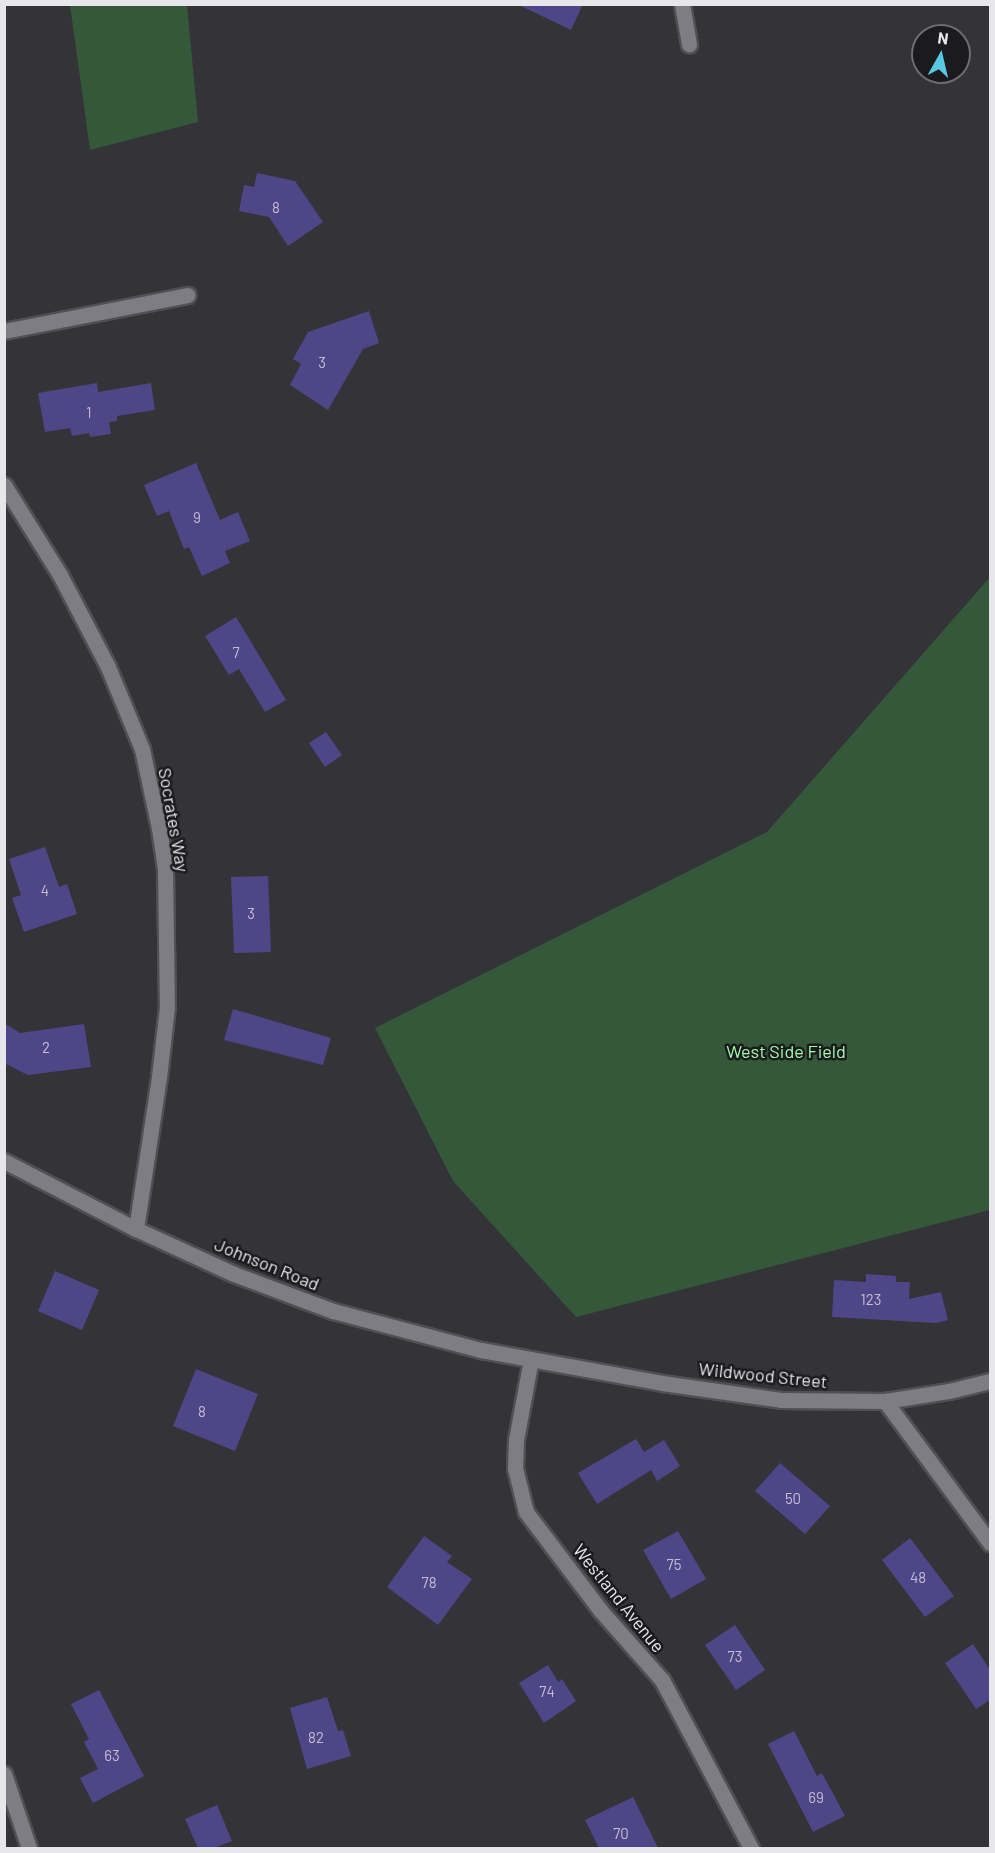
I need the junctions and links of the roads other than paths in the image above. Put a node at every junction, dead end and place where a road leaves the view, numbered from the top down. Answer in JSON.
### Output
{"nodes":[{"id":1,"x":682,"y":4,"type":"edge"},
{"id":2,"x":689,"y":44,"type":"dead end"},
{"id":3,"x":187,"y":295,"type":"dead end"},
{"id":4,"x":4,"y":331,"type":"edge"},
{"id":5,"x":4,"y":485,"type":"edge"},
{"id":6,"x":4,"y":1161,"type":"edge"},
{"id":7,"x":136,"y":1229,"type":"junction"},
{"id":8,"x":531,"y":1359,"type":"junction"},
{"id":9,"x":990,"y":1381,"type":"edge"},
{"id":10,"x":885,"y":1401,"type":"junction"},
{"id":11,"x":990,"y":1543,"type":"edge"},
{"id":12,"x":4,"y":1774,"type":"edge"},
{"id":13,"x":29,"y":1848,"type":"edge"},
{"id":14,"x":751,"y":1848,"type":"edge"}],
"edges":[{"from":1,"to":2,"type":"street"},
{"from":3,"to":4,"type":"street"},
{"from":5,"to":7,"type":"street","name":"Socrates Way"},
{"from":6,"to":7,"type":"street","name":"Johnson Road"},
{"from":7,"to":8,"type":"street","name":"Johnson Road"},
{"from":8,"to":10,"type":"street","name":"Wildwood Street"},
{"from":8,"to":14,"type":"street","name":"Westland Avenue"},
{"from":9,"to":10,"type":"street","name":"Wildwood Street"},
{"from":10,"to":11,"type":"street"},
{"from":12,"to":13,"type":"street"}]}
